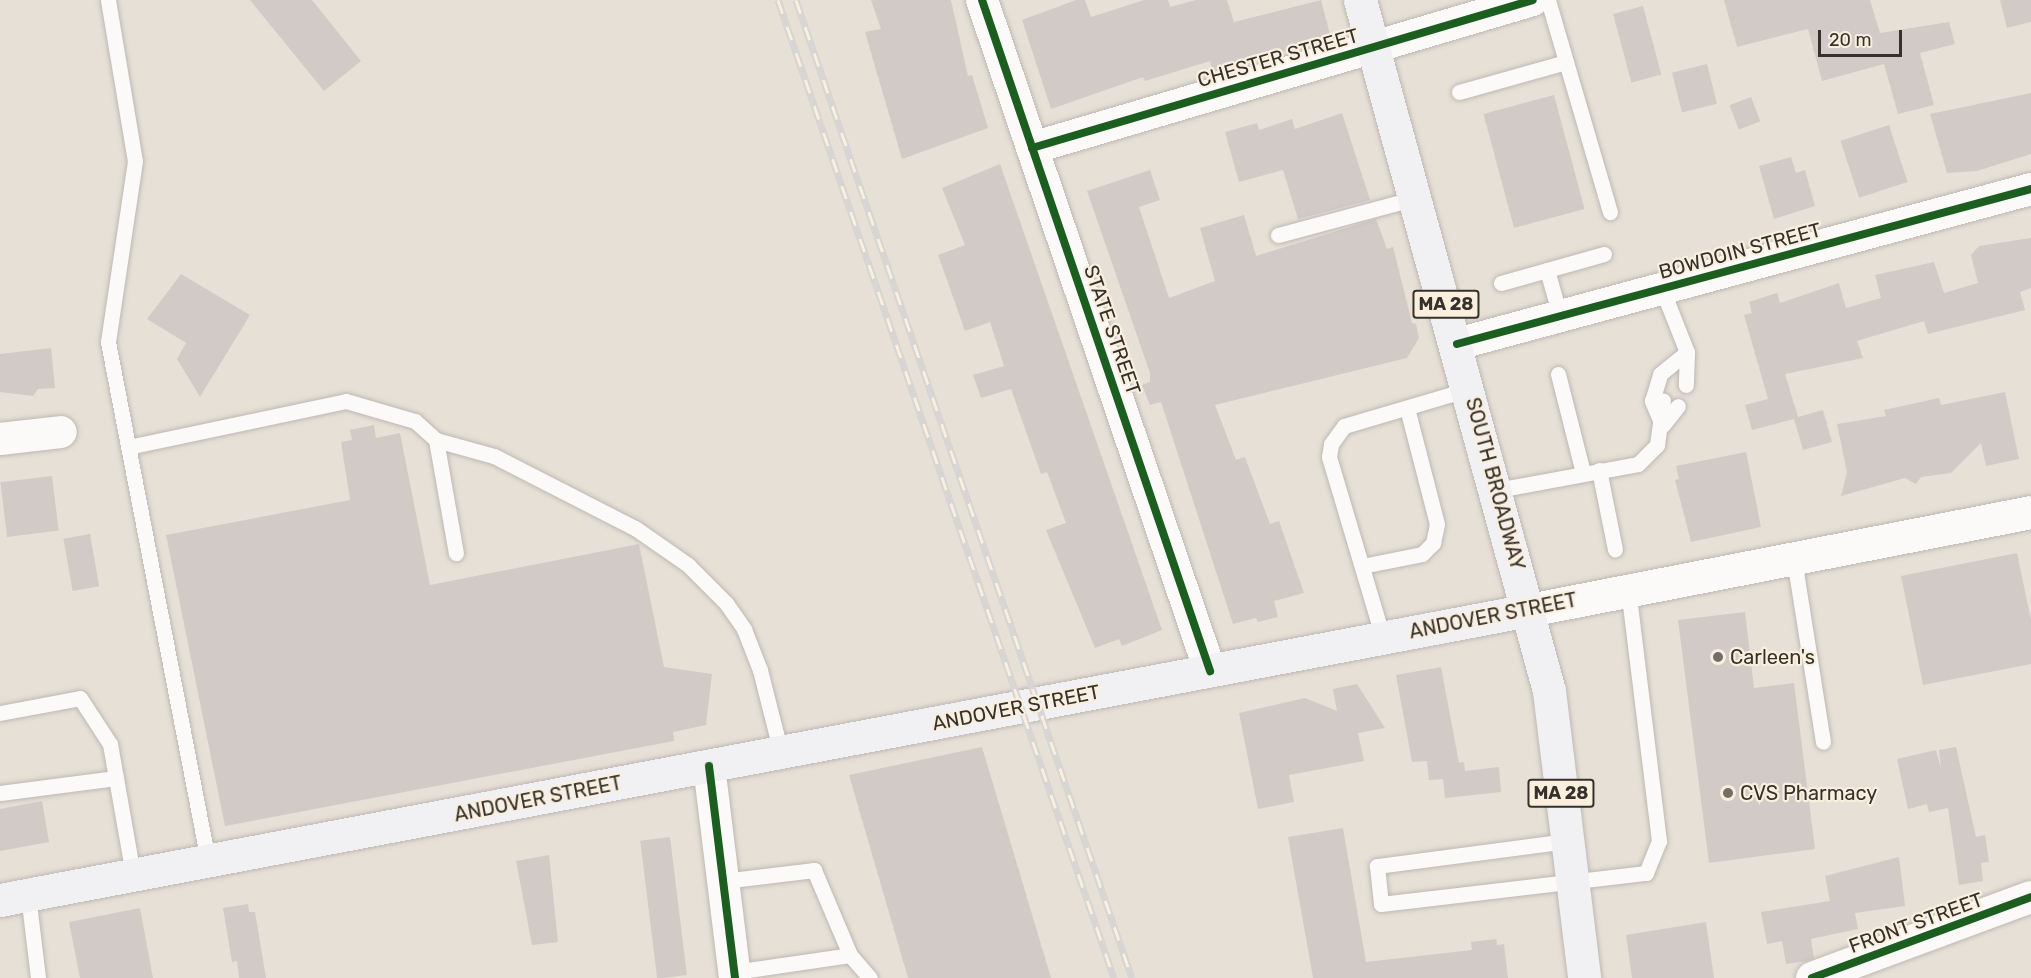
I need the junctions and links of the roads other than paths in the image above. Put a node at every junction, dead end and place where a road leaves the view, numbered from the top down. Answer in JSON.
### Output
{"nodes":[{"id":1,"x":108,"y":0,"type":"edge"},
{"id":2,"x":982,"y":0,"type":"edge"},
{"id":3,"x":1360,"y":0,"type":"edge"},
{"id":4,"x":1533,"y":0,"type":"edge"},
{"id":5,"x":1548,"y":0,"type":"edge"},
{"id":6,"x":1374,"y":47,"type":"junction"},
{"id":7,"x":1566,"y":62,"type":"junction"},
{"id":8,"x":1459,"y":92,"type":"dead end"},
{"id":9,"x":1032,"y":148,"type":"junction"},
{"id":10,"x":2031,"y":189,"type":"edge"},
{"id":11,"x":1416,"y":198,"type":"junction"},
{"id":12,"x":1610,"y":212,"type":"dead end"},
{"id":13,"x":1278,"y":235,"type":"dead end"},
{"id":14,"x":1604,"y":254,"type":"dead end"},
{"id":15,"x":1547,"y":270,"type":"junction"},
{"id":16,"x":1501,"y":284,"type":"dead end"},
{"id":17,"x":1662,"y":289,"type":"junction"},
{"id":18,"x":1560,"y":316,"type":"junction"},
{"id":19,"x":1457,"y":345,"type":"junction"},
{"id":20,"x":1687,"y":352,"type":"junction"},
{"id":21,"x":1558,"y":374,"type":"dead end"},
{"id":22,"x":1670,"y":379,"type":"dead end"},
{"id":23,"x":1686,"y":385,"type":"dead end"},
{"id":24,"x":1469,"y":389,"type":"junction"},
{"id":25,"x":1663,"y":400,"type":"dead end"},
{"id":26,"x":1678,"y":406,"type":"dead end"},
{"id":27,"x":1407,"y":408,"type":"junction"},
{"id":28,"x":1663,"y":425,"type":"junction"},
{"id":29,"x":61,"y":432,"type":"dead end"},
{"id":30,"x":0,"y":439,"type":"edge"},
{"id":31,"x":436,"y":440,"type":"junction"},
{"id":32,"x":128,"y":447,"type":"junction"},
{"id":33,"x":1591,"y":471,"type":"junction"},
{"id":34,"x":1497,"y":490,"type":"junction"},
{"id":35,"x":2031,"y":512,"type":"edge"},
{"id":36,"x":1615,"y":549,"type":"dead end"},
{"id":37,"x":456,"y":554,"type":"dead end"},
{"id":38,"x":1794,"y":559,"type":"junction"},
{"id":39,"x":1362,"y":566,"type":"junction"},
{"id":40,"x":1628,"y":590,"type":"junction"},
{"id":41,"x":1529,"y":610,"type":"junction"},
{"id":42,"x":1383,"y":638,"type":"junction"},
{"id":43,"x":1210,"y":671,"type":"junction"},
{"id":44,"x":0,"y":713,"type":"edge"},
{"id":45,"x":1823,"y":742,"type":"dead end"},
{"id":46,"x":781,"y":753,"type":"junction"},
{"id":47,"x":709,"y":766,"type":"junction"},
{"id":48,"x":116,"y":778,"type":"junction"},
{"id":49,"x":0,"y":794,"type":"edge"},
{"id":50,"x":1567,"y":841,"type":"junction"},
{"id":51,"x":208,"y":861,"type":"junction"},
{"id":52,"x":133,"y":875,"type":"junction"},
{"id":53,"x":723,"y":881,"type":"junction"},
{"id":54,"x":1573,"y":884,"type":"junction"},
{"id":55,"x":14,"y":897,"type":"edge"},
{"id":56,"x":2031,"y":897,"type":"edge"},
{"id":57,"x":850,"y":955,"type":"junction"},
{"id":58,"x":734,"y":975,"type":"edge"},
{"id":59,"x":38,"y":978,"type":"edge"},
{"id":60,"x":870,"y":978,"type":"edge"},
{"id":61,"x":1584,"y":978,"type":"edge"},
{"id":62,"x":1812,"y":978,"type":"edge"}],
"edges":[{"from":1,"to":32,"type":"lane"},
{"from":2,"to":9,"type":"street","name":"STATE STREET"},
{"from":3,"to":6,"type":"main road","name":"SOUTH BROADWAY","number":"MA 28"},
{"from":4,"to":6,"type":"street","name":"CHESTER STREET"},
{"from":5,"to":7,"type":"lane"},
{"from":6,"to":9,"type":"street","name":"CHESTER STREET"},
{"from":6,"to":11,"type":"main road","name":"SOUTH BROADWAY","number":"MA 28"},
{"from":7,"to":8,"type":"lane"},
{"from":7,"to":12,"type":"lane"},
{"from":9,"to":43,"type":"street","name":"STATE STREET"},
{"from":10,"to":17,"type":"street","name":"BOWDOIN STREET"},
{"from":11,"to":13,"type":"lane"},
{"from":11,"to":19,"type":"main road","name":"SOUTH BROADWAY","number":"MA 28"},
{"from":14,"to":15,"type":"lane"},
{"from":15,"to":16,"type":"lane"},
{"from":15,"to":18,"type":"lane"},
{"from":17,"to":18,"type":"street","name":"BOWDOIN STREET"},
{"from":17,"to":20,"type":"lane"},
{"from":18,"to":19,"type":"street","name":"BOWDOIN STREET"},
{"from":19,"to":24,"type":"main road","name":"SOUTH BROADWAY","number":"MA 28"},
{"from":20,"to":22,"type":"lane"},
{"from":20,"to":23,"type":"lane"},
{"from":20,"to":28,"type":"lane"},
{"from":21,"to":33,"type":"lane"},
{"from":24,"to":27,"type":"lane"},
{"from":24,"to":34,"type":"main road","name":"SOUTH BROADWAY","number":"MA 28"},
{"from":25,"to":28,"type":"lane"},
{"from":26,"to":28,"type":"lane"},
{"from":27,"to":39,"type":"lane"},
{"from":27,"to":39,"type":"lane"},
{"from":28,"to":33,"type":"lane"},
{"from":29,"to":30,"type":"street"},
{"from":31,"to":32,"type":"lane"},
{"from":31,"to":37,"type":"lane"},
{"from":31,"to":46,"type":"lane"},
{"from":32,"to":51,"type":"lane"},
{"from":33,"to":34,"type":"lane"},
{"from":33,"to":36,"type":"lane"},
{"from":34,"to":41,"type":"main road","name":"SOUTH BROADWAY","number":"MA 28"},
{"from":35,"to":38,"type":"main road","name":"ANDOVER STREET"},
{"from":38,"to":40,"type":"main road","name":"ANDOVER STREET"},
{"from":38,"to":45,"type":"lane"},
{"from":39,"to":42,"type":"lane"},
{"from":40,"to":41,"type":"main road","name":"ANDOVER STREET"},
{"from":40,"to":54,"type":"lane"},
{"from":41,"to":42,"type":"main road","name":"ANDOVER STREET"},
{"from":41,"to":50,"type":"main road","name":"SOUTH BROADWAY","number":"MA 28"},
{"from":42,"to":43,"type":"main road","name":"ANDOVER STREET"},
{"from":43,"to":46,"type":"main road","name":"ANDOVER STREET"},
{"from":44,"to":48,"type":"lane"},
{"from":46,"to":47,"type":"main road","name":"ANDOVER STREET"},
{"from":47,"to":51,"type":"main road","name":"ANDOVER STREET"},
{"from":47,"to":53,"type":"street"},
{"from":48,"to":49,"type":"lane"},
{"from":48,"to":52,"type":"lane"},
{"from":50,"to":54,"type":"main road","name":"SOUTH BROADWAY","number":"MA 28"},
{"from":50,"to":54,"type":"lane"},
{"from":51,"to":52,"type":"main road","name":"ANDOVER STREET"},
{"from":52,"to":55,"type":"main road","name":"ANDOVER STREET"},
{"from":53,"to":57,"type":"lane"},
{"from":53,"to":58,"type":"street"},
{"from":54,"to":61,"type":"main road","name":"SOUTH BROADWAY","number":"MA 28"},
{"from":55,"to":59,"type":"lane"},
{"from":56,"to":62,"type":"street","name":"FRONT STREET"},
{"from":57,"to":58,"type":"lane"},
{"from":57,"to":60,"type":"lane"}]}
